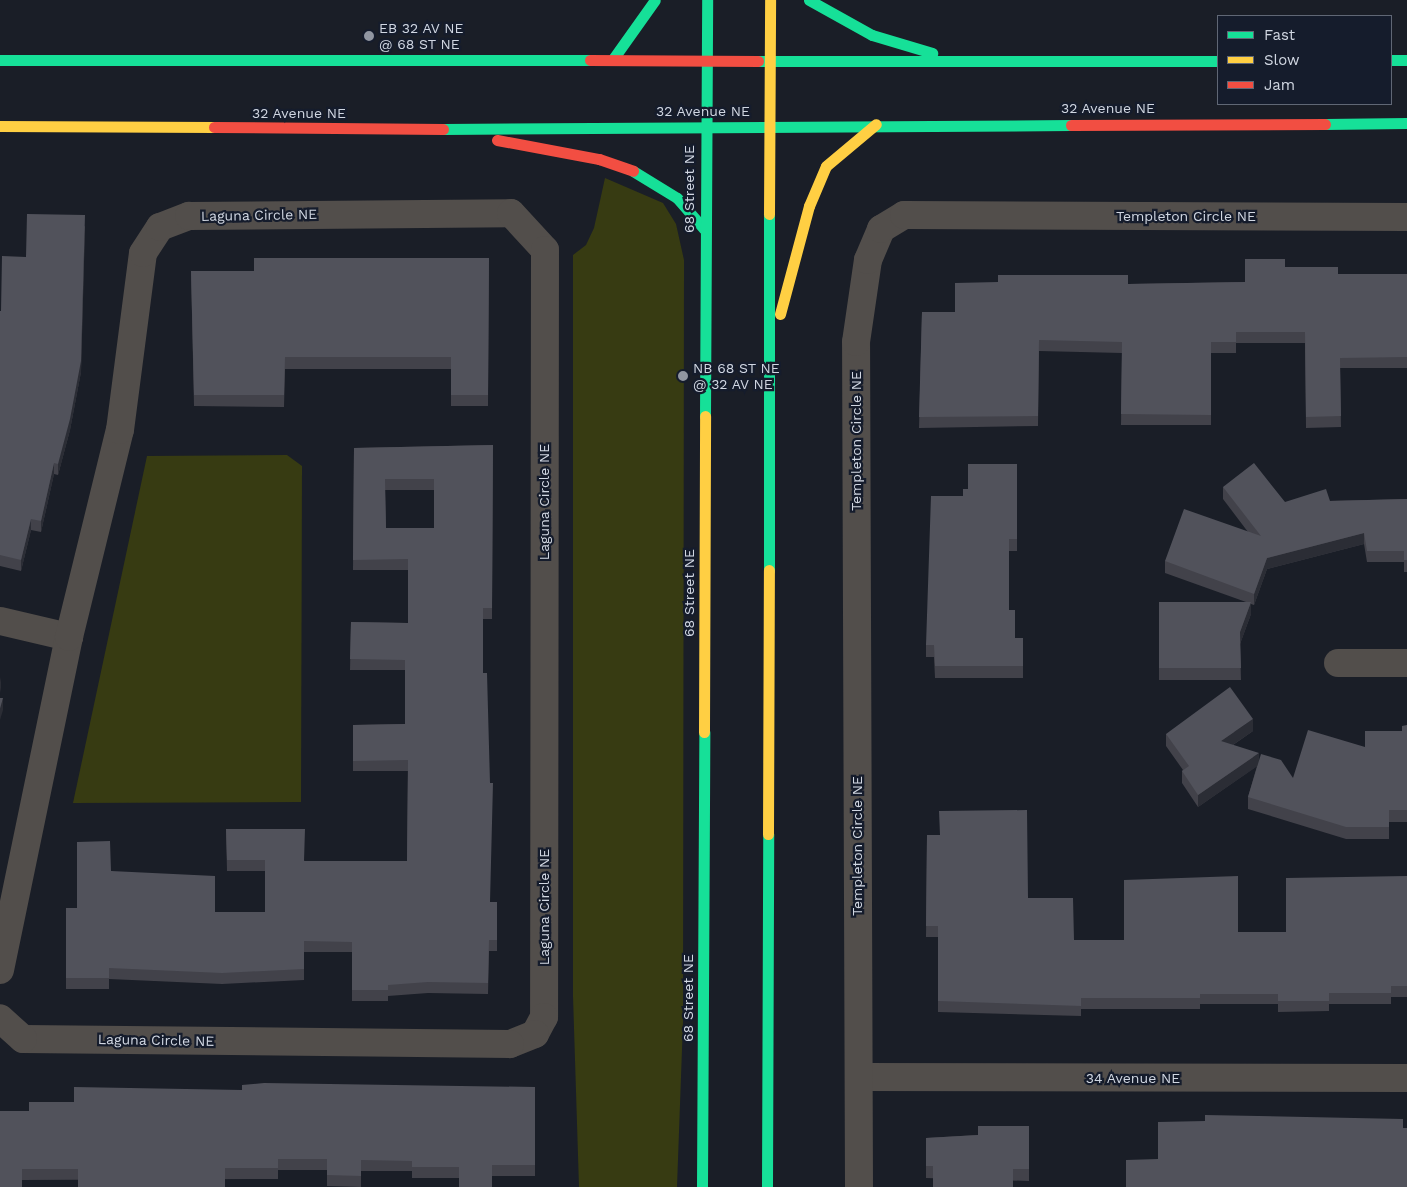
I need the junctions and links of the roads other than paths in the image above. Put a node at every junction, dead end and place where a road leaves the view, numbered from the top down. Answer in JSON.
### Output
{"nodes":[{"id":1,"x":655,"y":0,"type":"edge"},
{"id":2,"x":707,"y":0,"type":"edge"},
{"id":3,"x":770,"y":0,"type":"edge"},
{"id":4,"x":809,"y":0,"type":"edge"},
{"id":5,"x":613,"y":59,"type":"junction"},
{"id":6,"x":0,"y":60,"type":"edge"},
{"id":7,"x":1392,"y":60,"type":"edge"},
{"id":8,"x":1407,"y":60,"type":"edge"},
{"id":9,"x":705,"y":61,"type":"junction"},
{"id":10,"x":1217,"y":61,"type":"edge"},
{"id":11,"x":770,"y":62,"type":"junction"},
{"id":12,"x":960,"y":62,"type":"junction"},
{"id":13,"x":1407,"y":123,"type":"edge"},
{"id":14,"x":876,"y":124,"type":"junction"},
{"id":15,"x":0,"y":126,"type":"edge"},
{"id":16,"x":704,"y":126,"type":"junction"},
{"id":17,"x":770,"y":126,"type":"junction"},
{"id":18,"x":434,"y":129,"type":"junction"},
{"id":19,"x":1407,"y":217,"type":"edge"},
{"id":20,"x":704,"y":229,"type":"junction"},
{"id":21,"x":770,"y":349,"type":"junction"},
{"id":22,"x":0,"y":621,"type":"edge"},
{"id":23,"x":69,"y":637,"type":"junction"},
{"id":24,"x":1338,"y":663,"type":"dead end"},
{"id":25,"x":1407,"y":663,"type":"edge"},
{"id":26,"x":0,"y":970,"type":"edge"},
{"id":27,"x":0,"y":1018,"type":"edge"},
{"id":28,"x":859,"y":1077,"type":"junction"},
{"id":29,"x":1407,"y":1078,"type":"edge"},
{"id":30,"x":702,"y":1187,"type":"edge"},
{"id":31,"x":768,"y":1187,"type":"edge"},
{"id":32,"x":859,"y":1187,"type":"edge"}],
"edges":[{"from":1,"to":5,"type":"main road"},
{"from":2,"to":9,"type":"main road","name":"68 Street NE"},
{"from":3,"to":11,"type":"main road"},
{"from":4,"to":12,"type":"main road"},
{"from":5,"to":6,"type":"main road"},
{"from":5,"to":9,"type":"main road"},
{"from":7,"to":8,"type":"main road"},
{"from":9,"to":11,"type":"main road"},
{"from":9,"to":16,"type":"main road","name":"68 Street NE"},
{"from":10,"to":12,"type":"main road"},
{"from":11,"to":12,"type":"main road"},
{"from":11,"to":17,"type":"main road"},
{"from":13,"to":14,"type":"main road","name":"32 Avenue NE"},
{"from":14,"to":17,"type":"main road","name":"32 Avenue NE"},
{"from":14,"to":21,"type":"main road"},
{"from":15,"to":18,"type":"main road","name":"32 Avenue NE"},
{"from":16,"to":17,"type":"main road","name":"32 Avenue NE"},
{"from":16,"to":18,"type":"main road","name":"32 Avenue NE"},
{"from":16,"to":20,"type":"main road","name":"68 Street NE"},
{"from":17,"to":21,"type":"main road"},
{"from":18,"to":20,"type":"main road"},
{"from":19,"to":28,"type":"street","name":"Templeton Circle NE"},
{"from":20,"to":30,"type":"main road","name":"68 Street NE"},
{"from":21,"to":31,"type":"main road"},
{"from":22,"to":23,"type":"street"},
{"from":23,"to":26,"type":"street","name":"Laguna Circle NE"},
{"from":23,"to":27,"type":"street","name":"Laguna Circle NE"},
{"from":24,"to":25,"type":"street"},
{"from":28,"to":29,"type":"street","name":"34 Avenue NE"},
{"from":28,"to":32,"type":"street","name":"Templeton Circle NE"}]}
